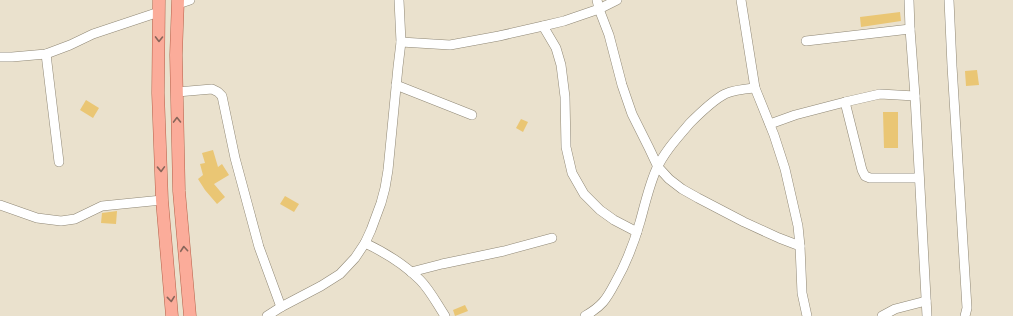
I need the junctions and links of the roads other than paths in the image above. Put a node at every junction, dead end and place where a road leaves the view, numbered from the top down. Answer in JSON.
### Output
{"nodes":[{"id":1,"x":190,"y":0,"type":"edge"},
{"id":2,"x":399,"y":0,"type":"edge"},
{"id":3,"x":618,"y":0,"type":"edge"},
{"id":4,"x":741,"y":0,"type":"edge"},
{"id":5,"x":909,"y":0,"type":"edge"},
{"id":6,"x":949,"y":0,"type":"edge"},
{"id":7,"x":178,"y":2,"type":"edge"},
{"id":8,"x":598,"y":4,"type":"edge"},
{"id":9,"x":159,"y":6,"type":"edge"},
{"id":10,"x":543,"y":26,"type":"junction"},
{"id":11,"x":910,"y":29,"type":"junction"},
{"id":12,"x":806,"y":41,"type":"dead end"},
{"id":13,"x":402,"y":42,"type":"junction"},
{"id":14,"x":46,"y":54,"type":"junction"},
{"id":15,"x":0,"y":57,"type":"edge"},
{"id":16,"x":396,"y":85,"type":"junction"},
{"id":17,"x":755,"y":88,"type":"junction"},
{"id":18,"x":177,"y":92,"type":"junction"},
{"id":19,"x":915,"y":96,"type":"junction"},
{"id":20,"x":845,"y":102,"type":"junction"},
{"id":21,"x":472,"y":115,"type":"dead end"},
{"id":22,"x":770,"y":124,"type":"junction"},
{"id":23,"x":59,"y":162,"type":"dead end"},
{"id":24,"x":658,"y":167,"type":"junction"},
{"id":25,"x":919,"y":178,"type":"junction"},
{"id":26,"x":162,"y":200,"type":"junction"},
{"id":27,"x":0,"y":205,"type":"edge"},
{"id":28,"x":637,"y":232,"type":"junction"},
{"id":29,"x":552,"y":238,"type":"dead end"},
{"id":30,"x":365,"y":243,"type":"junction"},
{"id":31,"x":800,"y":246,"type":"junction"},
{"id":32,"x":411,"y":272,"type":"junction"},
{"id":33,"x":926,"y":301,"type":"junction"},
{"id":34,"x":281,"y":307,"type":"junction"},
{"id":35,"x":597,"y":313,"type":"edge"},
{"id":36,"x":172,"y":316,"type":"edge"},
{"id":37,"x":190,"y":316,"type":"edge"},
{"id":38,"x":267,"y":316,"type":"edge"},
{"id":39,"x":445,"y":316,"type":"edge"},
{"id":40,"x":585,"y":316,"type":"edge"},
{"id":41,"x":807,"y":316,"type":"edge"},
{"id":42,"x":882,"y":316,"type":"edge"},
{"id":43,"x":927,"y":316,"type":"edge"},
{"id":44,"x":965,"y":316,"type":"edge"}],
"edges":[{"from":1,"to":7,"type":"street"},
{"from":2,"to":13,"type":"street"},
{"from":3,"to":8,"type":"street"},
{"from":4,"to":17,"type":"street"},
{"from":5,"to":11,"type":"street"},
{"from":6,"to":44,"type":"street"},
{"from":7,"to":18,"type":"main road"},
{"from":8,"to":10,"type":"street"},
{"from":8,"to":24,"type":"street"},
{"from":9,"to":14,"type":"street"},
{"from":9,"to":26,"type":"main road","one_way":true},
{"from":10,"to":13,"type":"street"},
{"from":10,"to":28,"type":"street"},
{"from":11,"to":12,"type":"street"},
{"from":11,"to":19,"type":"street"},
{"from":13,"to":16,"type":"street"},
{"from":14,"to":15,"type":"street"},
{"from":14,"to":23,"type":"street"},
{"from":16,"to":21,"type":"street"},
{"from":16,"to":30,"type":"street"},
{"from":17,"to":22,"type":"street"},
{"from":17,"to":24,"type":"street"},
{"from":18,"to":34,"type":"street"},
{"from":37,"to":18,"type":"main road","one_way":true},
{"from":19,"to":20,"type":"street"},
{"from":19,"to":25,"type":"street"},
{"from":20,"to":22,"type":"street"},
{"from":20,"to":25,"type":"street"},
{"from":22,"to":31,"type":"street"},
{"from":24,"to":28,"type":"street"},
{"from":24,"to":31,"type":"street"},
{"from":25,"to":33,"type":"street"},
{"from":26,"to":27,"type":"street"},
{"from":26,"to":36,"type":"main road","one_way":true},
{"from":28,"to":35,"type":"street"},
{"from":29,"to":32,"type":"street"},
{"from":30,"to":32,"type":"street"},
{"from":30,"to":34,"type":"street"},
{"from":31,"to":41,"type":"street"},
{"from":32,"to":39,"type":"street"},
{"from":33,"to":42,"type":"street"},
{"from":33,"to":43,"type":"street"},
{"from":34,"to":38,"type":"street"},
{"from":35,"to":40,"type":"street"}]}
